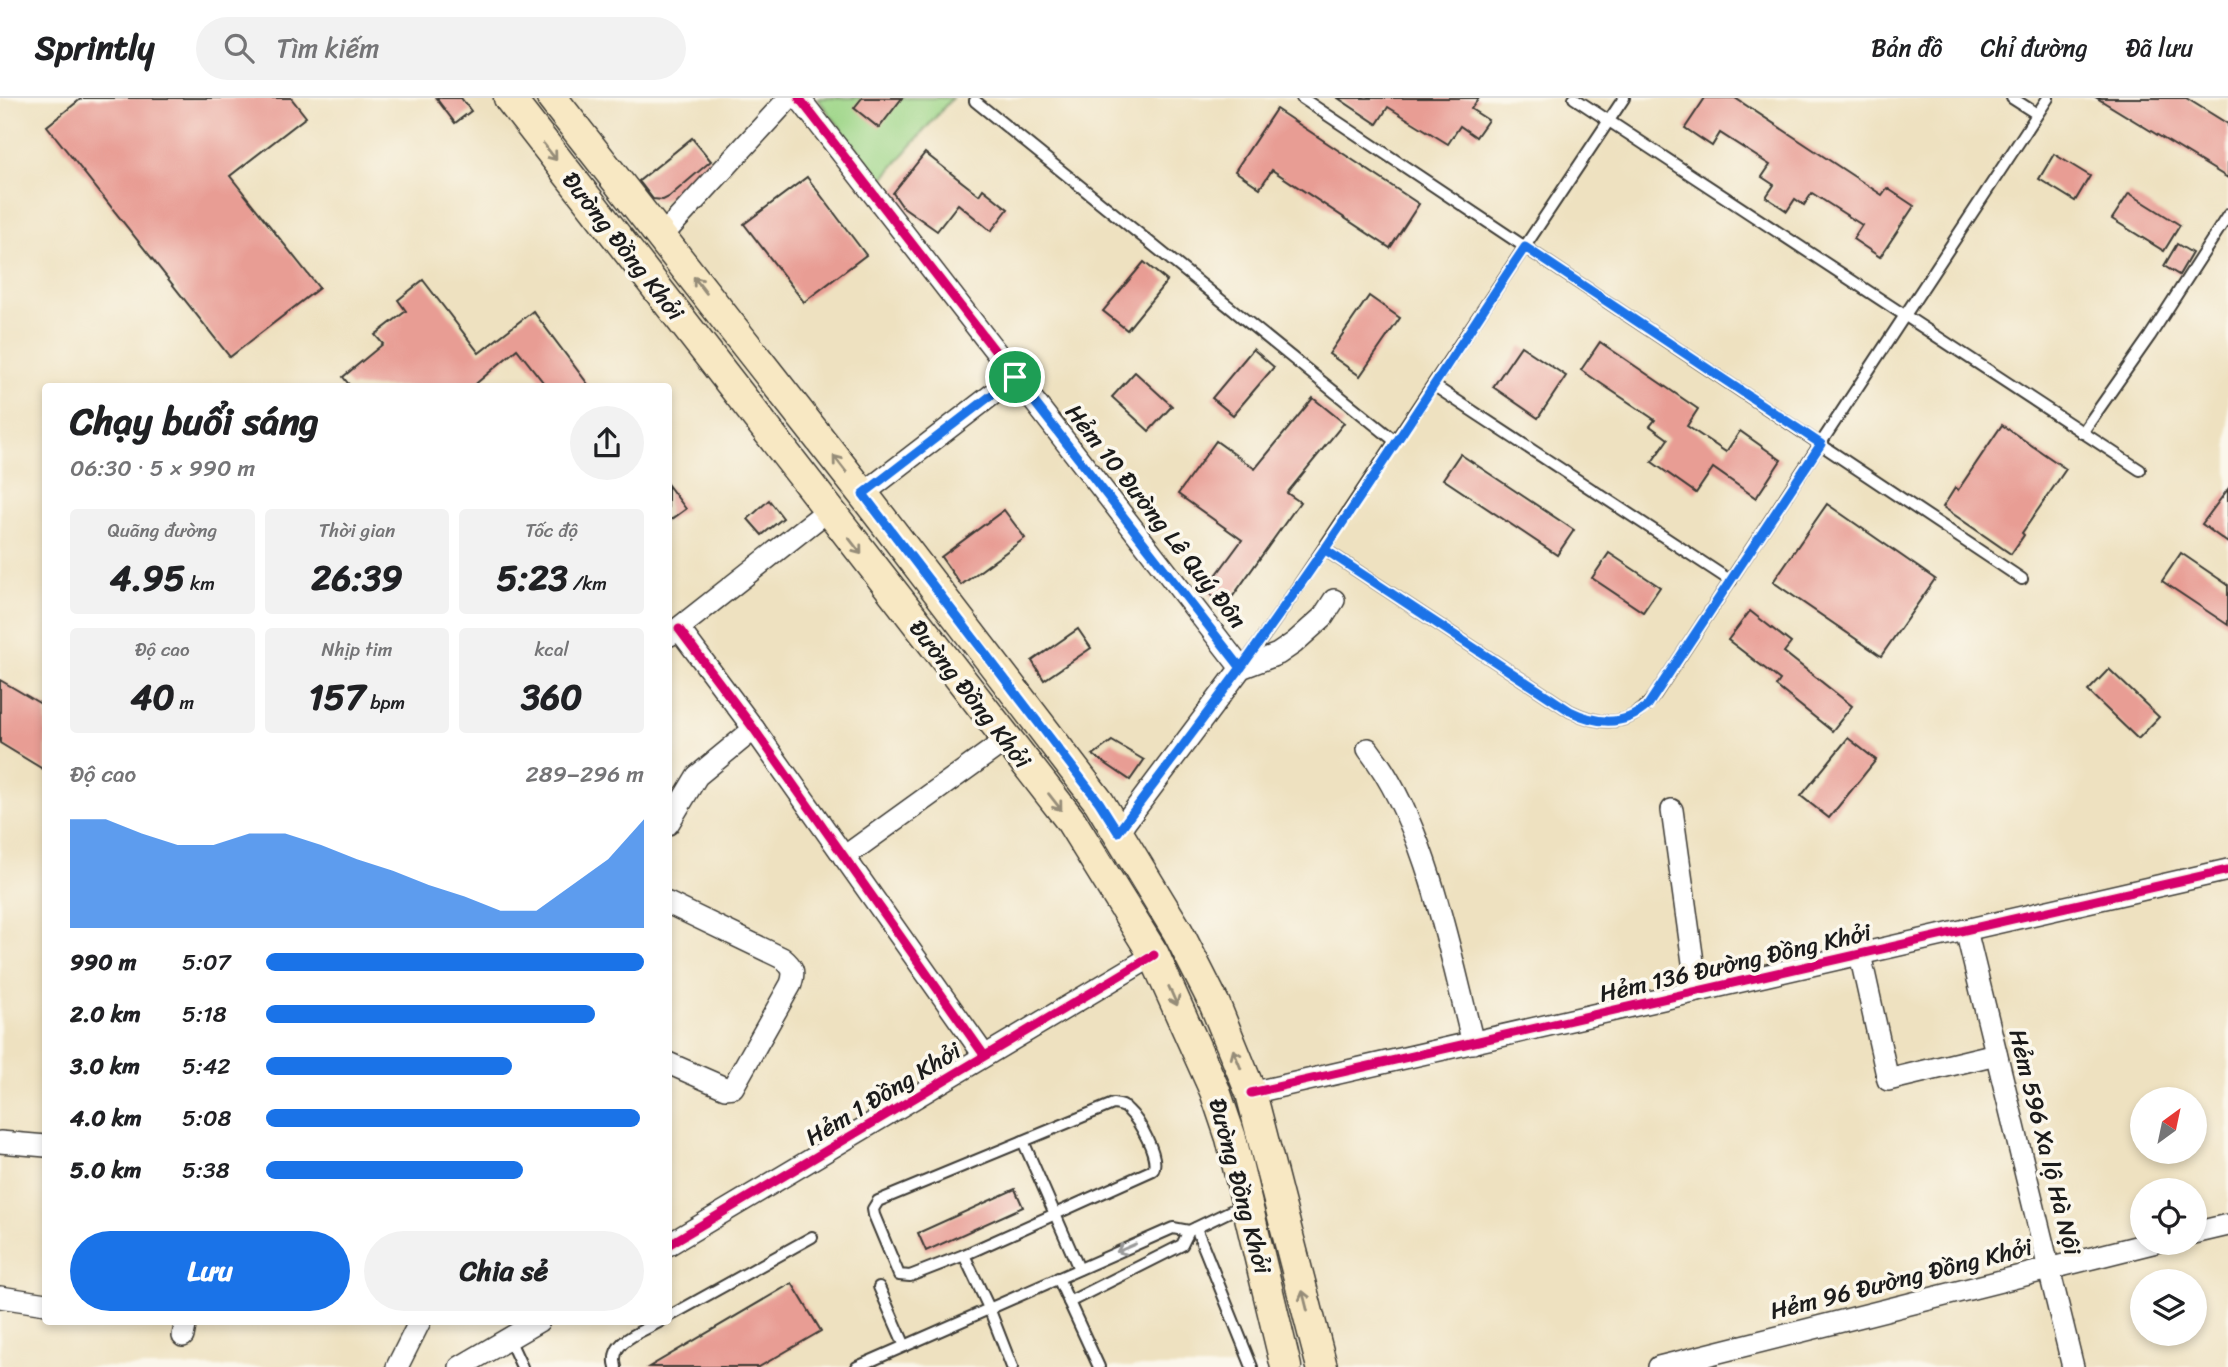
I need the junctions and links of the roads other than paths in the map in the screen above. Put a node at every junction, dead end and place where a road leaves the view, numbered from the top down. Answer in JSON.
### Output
{"nodes":[{"id":1,"x":509,"y":98,"type":"edge"},
{"id":2,"x":552,"y":98,"type":"edge"},
{"id":3,"x":789,"y":98,"type":"edge"},
{"id":4,"x":799,"y":98,"type":"edge"},
{"id":5,"x":1302,"y":98,"type":"edge"},
{"id":6,"x":1574,"y":98,"type":"edge"},
{"id":7,"x":1624,"y":98,"type":"edge"},
{"id":8,"x":2012,"y":98,"type":"edge"},
{"id":9,"x":2048,"y":98,"type":"edge"},
{"id":10,"x":975,"y":102,"type":"dead end"},
{"id":11,"x":2037,"y":114,"type":"junction"},
{"id":12,"x":1609,"y":121,"type":"junction"},
{"id":13,"x":2228,"y":215,"type":"edge"},
{"id":14,"x":662,"y":236,"type":"junction"},
{"id":15,"x":1525,"y":247,"type":"junction"},
{"id":16,"x":1905,"y":316,"type":"junction"},
{"id":17,"x":767,"y":371,"type":"junction"},
{"id":18,"x":1015,"y":377,"type":"junction"},
{"id":19,"x":1433,"y":386,"type":"junction"},
{"id":20,"x":738,"y":395,"type":"junction"},
{"id":21,"x":2082,"y":433,"type":"junction"},
{"id":22,"x":1395,"y":441,"type":"junction"},
{"id":23,"x":1821,"y":444,"type":"junction"},
{"id":24,"x":2140,"y":470,"type":"dead end"},
{"id":25,"x":863,"y":494,"type":"junction"},
{"id":26,"x":827,"y":510,"type":"junction"},
{"id":27,"x":1324,"y":549,"type":"junction"},
{"id":28,"x":2022,"y":579,"type":"dead end"},
{"id":29,"x":1731,"y":581,"type":"junction"},
{"id":30,"x":1334,"y":600,"type":"dead end"},
{"id":31,"x":674,"y":632,"type":"edge"},
{"id":32,"x":1241,"y":668,"type":"junction"},
{"id":33,"x":754,"y":729,"type":"junction"},
{"id":34,"x":1006,"y":740,"type":"junction"},
{"id":35,"x":1368,"y":748,"type":"dead end"},
{"id":36,"x":1672,"y":810,"type":"dead end"},
{"id":37,"x":672,"y":817,"type":"edge"},
{"id":38,"x":1118,"y":832,"type":"junction"},
{"id":39,"x":1091,"y":853,"type":"junction"},
{"id":40,"x":844,"y":857,"type":"junction"},
{"id":41,"x":2228,"y":870,"type":"edge"},
{"id":42,"x":672,"y":905,"type":"edge"},
{"id":43,"x":1966,"y":930,"type":"junction"},
{"id":44,"x":1860,"y":954,"type":"junction"},
{"id":45,"x":1154,"y":955,"type":"junction"},
{"id":46,"x":1697,"y":991,"type":"junction"},
{"id":47,"x":1473,"y":1043,"type":"junction"},
{"id":48,"x":1996,"y":1054,"type":"junction"},
{"id":49,"x":984,"y":1055,"type":"junction"},
{"id":50,"x":672,"y":1065,"type":"edge"},
{"id":51,"x":1251,"y":1093,"type":"junction"},
{"id":52,"x":1023,"y":1141,"type":"junction"},
{"id":53,"x":0,"y":1142,"type":"edge"},
{"id":54,"x":42,"y":1146,"type":"edge"},
{"id":55,"x":1245,"y":1204,"type":"junction"},
{"id":56,"x":1056,"y":1214,"type":"junction"},
{"id":57,"x":2228,"y":1225,"type":"edge"},
{"id":58,"x":1192,"y":1230,"type":"junction"},
{"id":59,"x":2207,"y":1230,"type":"edge"},
{"id":60,"x":812,"y":1237,"type":"dead end"},
{"id":61,"x":672,"y":1243,"type":"edge"},
{"id":62,"x":2130,"y":1248,"type":"edge"},
{"id":63,"x":964,"y":1255,"type":"junction"},
{"id":64,"x":2049,"y":1268,"type":"junction"},
{"id":65,"x":1079,"y":1269,"type":"junction"},
{"id":66,"x":1058,"y":1278,"type":"junction"},
{"id":67,"x":879,"y":1287,"type":"dead end"},
{"id":68,"x":0,"y":1297,"type":"edge"},
{"id":69,"x":1069,"y":1301,"type":"junction"},
{"id":70,"x":42,"y":1303,"type":"edge"},
{"id":71,"x":989,"y":1308,"type":"junction"},
{"id":72,"x":672,"y":1315,"type":"edge"},
{"id":73,"x":418,"y":1325,"type":"edge"},
{"id":74,"x":532,"y":1325,"type":"edge"},
{"id":75,"x":654,"y":1325,"type":"edge"},
{"id":76,"x":509,"y":1339,"type":"junction"},
{"id":77,"x":905,"y":1346,"type":"junction"},
{"id":78,"x":397,"y":1367,"type":"edge"},
{"id":79,"x":460,"y":1367,"type":"edge"},
{"id":80,"x":522,"y":1367,"type":"edge"},
{"id":81,"x":616,"y":1367,"type":"edge"},
{"id":82,"x":857,"y":1367,"type":"edge"},
{"id":83,"x":1012,"y":1367,"type":"edge"},
{"id":84,"x":1099,"y":1367,"type":"edge"},
{"id":85,"x":1252,"y":1367,"type":"edge"},
{"id":86,"x":1286,"y":1367,"type":"edge"},
{"id":87,"x":1322,"y":1367,"type":"edge"},
{"id":88,"x":1659,"y":1367,"type":"edge"},
{"id":89,"x":2073,"y":1367,"type":"edge"}],
"edges":[{"from":1,"to":20,"type":"main road","name":"Đường Đồng Khởi","one_way":true},
{"from":2,"to":14,"type":"main road","name":"Đường Đồng Khởi"},
{"from":3,"to":14,"type":"street"},
{"from":4,"to":18,"type":"street","name":"Hẻm 10 Đường Lê Quý Đôn"},
{"from":5,"to":15,"type":"lane"},
{"from":6,"to":12,"type":"lane"},
{"from":7,"to":12,"type":"lane"},
{"from":8,"to":11,"type":"lane"},
{"from":9,"to":11,"type":"lane"},
{"from":10,"to":22,"type":"lane"},
{"from":11,"to":16,"type":"lane"},
{"from":12,"to":15,"type":"lane"},
{"from":12,"to":16,"type":"lane"},
{"from":13,"to":21,"type":"lane"},
{"from":17,"to":14,"type":"main road","name":"Đường Đồng Khởi","one_way":true},
{"from":15,"to":19,"type":"lane"},
{"from":15,"to":23,"type":"lane"},
{"from":16,"to":21,"type":"lane"},
{"from":16,"to":23,"type":"lane"},
{"from":17,"to":20,"type":"main road"},
{"from":25,"to":17,"type":"main road","name":"Đường Đồng Khởi","one_way":true},
{"from":18,"to":25,"type":"street"},
{"from":18,"to":32,"type":"street","name":"Hẻm 10 Đường Lê Quý Đôn"},
{"from":19,"to":22,"type":"lane"},
{"from":19,"to":29,"type":"lane"},
{"from":20,"to":26,"type":"main road","name":"Đường Đồng Khởi"},
{"from":21,"to":24,"type":"lane"},
{"from":22,"to":27,"type":"lane"},
{"from":23,"to":28,"type":"lane"},
{"from":23,"to":29,"type":"lane"},
{"from":25,"to":38,"type":"main road","name":"Đường Đồng Khởi"},
{"from":26,"to":31,"type":"street"},
{"from":26,"to":34,"type":"main road","name":"Đường Đồng Khởi","one_way":true},
{"from":27,"to":29,"type":"lane"},
{"from":27,"to":32,"type":"lane"},
{"from":30,"to":32,"type":"street"},
{"from":31,"to":33,"type":"street"},
{"from":32,"to":38,"type":"street"},
{"from":33,"to":37,"type":"street"},
{"from":33,"to":40,"type":"street"},
{"from":34,"to":39,"type":"main road","name":"Đường Đồng Khởi","one_way":true},
{"from":34,"to":40,"type":"street"},
{"from":35,"to":47,"type":"street"},
{"from":36,"to":46,"type":"street"},
{"from":38,"to":39,"type":"main road"},
{"from":51,"to":38,"type":"main road","name":"Đường Đồng Khởi","one_way":true},
{"from":39,"to":45,"type":"main road","name":"Đường Đồng Khởi"},
{"from":40,"to":49,"type":"street"},
{"from":41,"to":43,"type":"street","name":"Hẻm 136 Đường Đồng Khởi"},
{"from":42,"to":50,"type":"street"},
{"from":43,"to":44,"type":"street","name":"Hẻm 136 Đường Đồng Khởi"},
{"from":43,"to":48,"type":"street","name":"Hẻm 596 Xa lộ Hà Nội"},
{"from":44,"to":46,"type":"street","name":"Hẻm 136 Đường Đồng Khởi"},
{"from":44,"to":48,"type":"street"},
{"from":45,"to":49,"type":"street","name":"Hẻm 1 Đồng Khởi"},
{"from":45,"to":55,"type":"main road","name":"Đường Đồng Khởi","one_way":true},
{"from":46,"to":47,"type":"street","name":"Hẻm 136 Đường Đồng Khởi"},
{"from":47,"to":51,"type":"street","name":"Hẻm 136 Đường Đồng Khởi"},
{"from":48,"to":64,"type":"street","name":"Hẻm 596 Xa lộ Hà Nội"},
{"from":49,"to":61,"type":"street","name":"Hẻm 1 Đồng Khởi"},
{"from":87,"to":51,"type":"main road","name":"Đường Đồng Khởi","one_way":true},
{"from":52,"to":56,"type":"lane"},
{"from":52,"to":56,"type":"lane"},
{"from":52,"to":63,"type":"lane"},
{"from":53,"to":54,"type":"street"},
{"from":55,"to":58,"type":"lane"},
{"from":55,"to":86,"type":"main road","name":"Đường Đồng Khởi"},
{"from":56,"to":63,"type":"lane"},
{"from":56,"to":65,"type":"lane"},
{"from":57,"to":59,"type":"street"},
{"from":58,"to":65,"type":"lane","one_way":true},
{"from":58,"to":69,"type":"lane"},
{"from":58,"to":85,"type":"lane"},
{"from":60,"to":72,"type":"lane"},
{"from":62,"to":64,"type":"street","name":"Hẻm 96 Đường Đồng Khởi"},
{"from":63,"to":71,"type":"lane"},
{"from":64,"to":88,"type":"street","name":"Hẻm 96 Đường Đồng Khởi"},
{"from":64,"to":89,"type":"street","name":"Hẻm 596 Xa lộ Hà Nội"},
{"from":65,"to":66,"type":"lane"},
{"from":66,"to":69,"type":"lane"},
{"from":66,"to":71,"type":"lane"},
{"from":67,"to":77,"type":"lane"},
{"from":68,"to":70,"type":"street"},
{"from":69,"to":84,"type":"lane"},
{"from":71,"to":77,"type":"lane"},
{"from":71,"to":83,"type":"lane"},
{"from":73,"to":78,"type":"street"},
{"from":74,"to":76,"type":"street"},
{"from":75,"to":81,"type":"lane"},
{"from":76,"to":79,"type":"street"},
{"from":76,"to":80,"type":"lane"},
{"from":77,"to":82,"type":"lane"}]}
